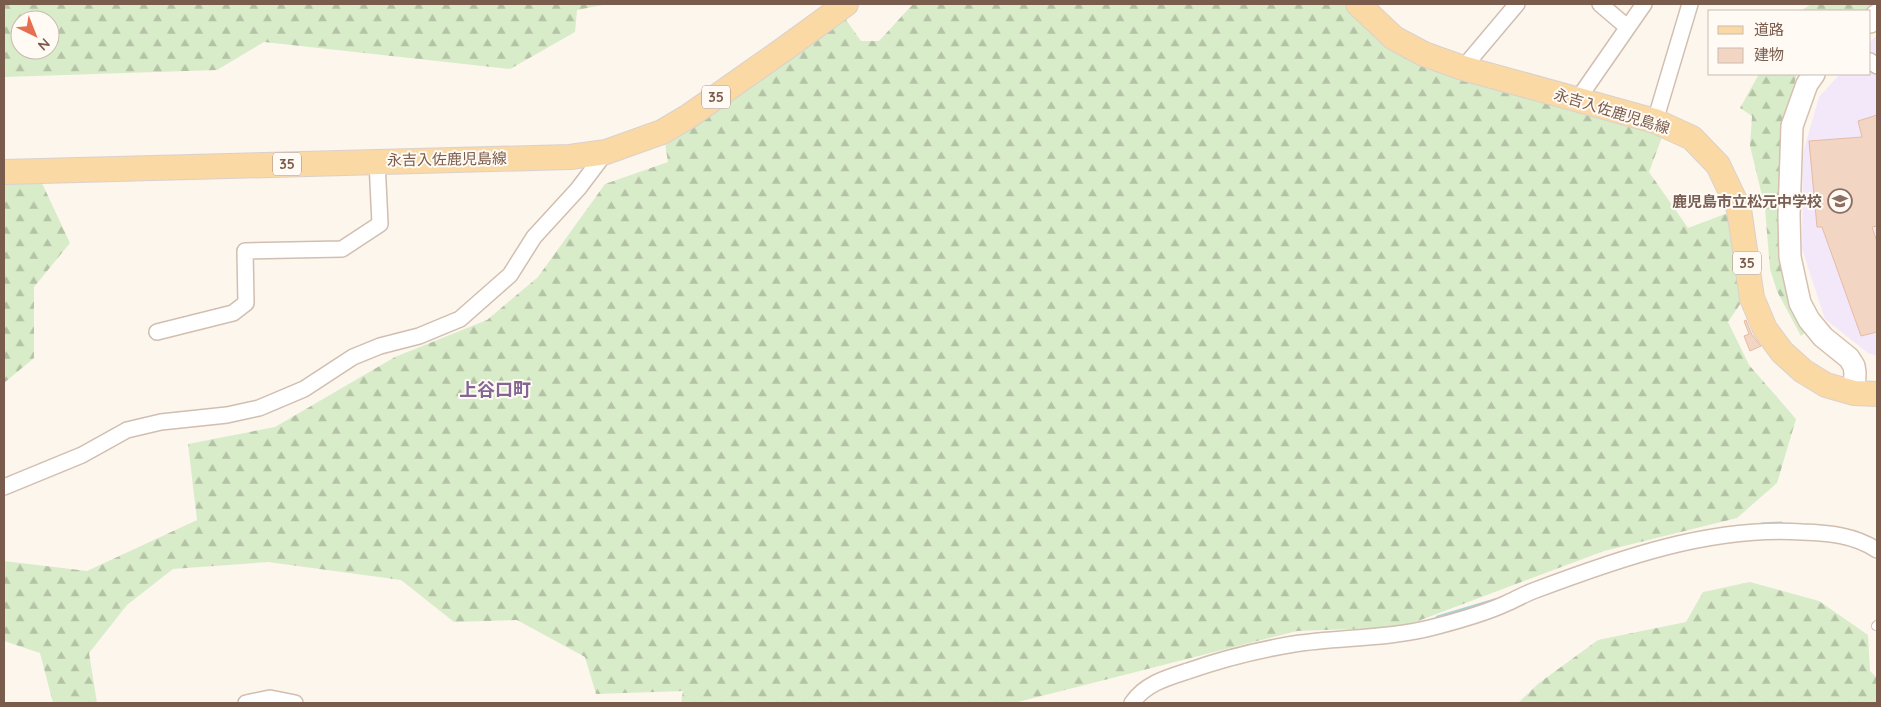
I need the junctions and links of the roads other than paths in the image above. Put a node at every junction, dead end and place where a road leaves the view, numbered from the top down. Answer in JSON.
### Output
{"nodes":[{"id":1,"x":846,"y":4,"type":"edge"},
{"id":2,"x":1517,"y":4,"type":"edge"},
{"id":3,"x":1600,"y":4,"type":"edge"},
{"id":4,"x":1644,"y":4,"type":"edge"},
{"id":5,"x":1690,"y":4,"type":"edge"},
{"id":6,"x":1366,"y":7,"type":"edge"},
{"id":7,"x":1627,"y":27,"type":"junction"},
{"id":8,"x":1463,"y":68,"type":"junction"},
{"id":9,"x":1813,"y":75,"type":"edge"},
{"id":10,"x":1578,"y":99,"type":"junction"},
{"id":11,"x":1655,"y":121,"type":"junction"},
{"id":12,"x":606,"y":152,"type":"junction"},
{"id":13,"x":377,"y":161,"type":"junction"},
{"id":14,"x":4,"y":172,"type":"edge"},
{"id":15,"x":157,"y":332,"type":"dead end"},
{"id":16,"x":1854,"y":393,"type":"junction"},
{"id":17,"x":1877,"y":394,"type":"edge"},
{"id":18,"x":4,"y":487,"type":"edge"},
{"id":19,"x":1877,"y":550,"type":"edge"},
{"id":20,"x":246,"y":703,"type":"edge"},
{"id":21,"x":295,"y":703,"type":"edge"},
{"id":22,"x":1132,"y":703,"type":"edge"}],
"edges":[{"from":1,"to":12,"type":"main road","name":"永吉入佐鹿児島線","number":"35"},
{"from":2,"to":8,"type":"street"},
{"from":3,"to":7,"type":"street"},
{"from":4,"to":7,"type":"street"},
{"from":5,"to":11,"type":"street"},
{"from":6,"to":8,"type":"main road","name":"永吉入佐鹿児島線","number":"35"},
{"from":7,"to":10,"type":"street"},
{"from":8,"to":10,"type":"main road","name":"永吉入佐鹿児島線","number":"35"},
{"from":9,"to":16,"type":"main road"},
{"from":10,"to":11,"type":"main road","name":"永吉入佐鹿児島線","number":"35"},
{"from":11,"to":16,"type":"main road","name":"永吉入佐鹿児島線","number":"35"},
{"from":12,"to":13,"type":"main road","name":"永吉入佐鹿児島線","number":"35"},
{"from":12,"to":18,"type":"street"},
{"from":13,"to":14,"type":"main road","name":"永吉入佐鹿児島線","number":"35"},
{"from":13,"to":15,"type":"street"},
{"from":16,"to":17,"type":"main road","name":"永吉入佐鹿児島線","number":"35"},
{"from":19,"to":22,"type":"street"},
{"from":20,"to":21,"type":"street"}]}
